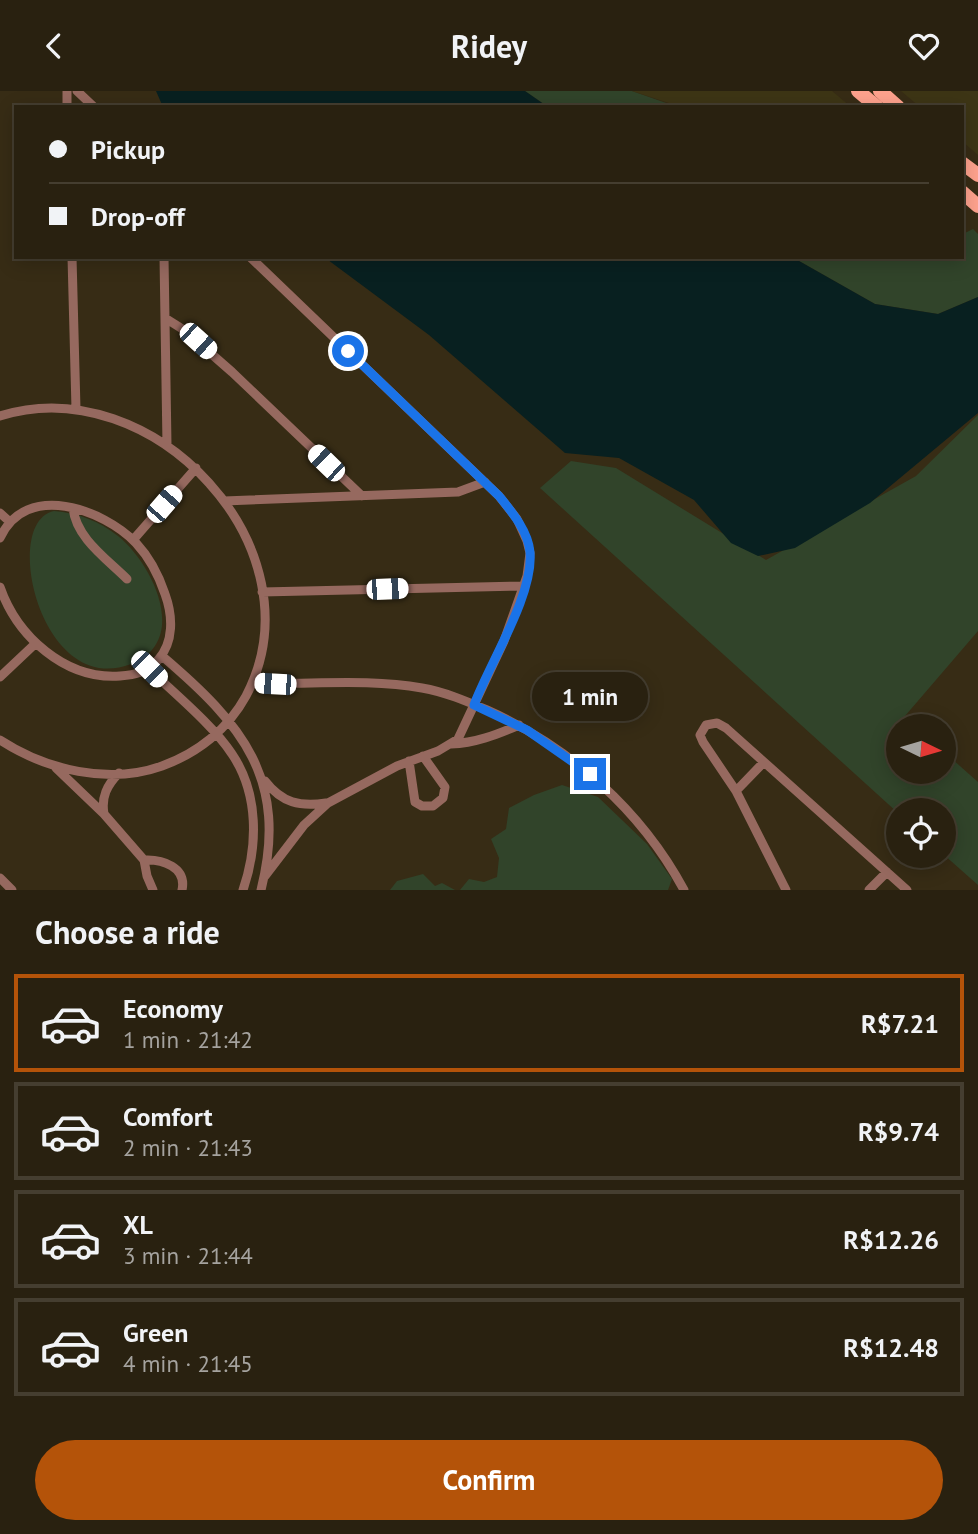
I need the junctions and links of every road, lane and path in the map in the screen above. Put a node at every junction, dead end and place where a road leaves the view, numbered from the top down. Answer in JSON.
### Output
{"nodes":[{"id":1,"x":77,"y":91,"type":"edge"},
{"id":2,"x":858,"y":91,"type":"edge"},
{"id":3,"x":880,"y":91,"type":"edge"},
{"id":4,"x":92,"y":105,"type":"edge"},
{"id":5,"x":875,"y":105,"type":"edge"},
{"id":6,"x":896,"y":105,"type":"edge"},
{"id":7,"x":964,"y":194,"type":"edge"},
{"id":8,"x":978,"y":206,"type":"edge"},
{"id":9,"x":72,"y":259,"type":"edge"},
{"id":10,"x":164,"y":259,"type":"edge"},
{"id":11,"x":252,"y":259,"type":"edge"},
{"id":12,"x":165,"y":318,"type":"junction"},
{"id":13,"x":76,"y":409,"type":"junction"},
{"id":14,"x":0,"y":416,"type":"edge"},
{"id":15,"x":167,"y":445,"type":"junction"},
{"id":16,"x":196,"y":468,"type":"junction"},
{"id":17,"x":485,"y":482,"type":"junction"},
{"id":18,"x":362,"y":496,"type":"junction"},
{"id":19,"x":224,"y":501,"type":"junction"},
{"id":20,"x":73,"y":508,"type":"junction"},
{"id":21,"x":0,"y":513,"type":"edge"},
{"id":22,"x":10,"y":522,"type":"junction"},
{"id":23,"x":0,"y":538,"type":"edge"},
{"id":24,"x":133,"y":540,"type":"junction"},
{"id":25,"x":127,"y":579,"type":"dead end"},
{"id":26,"x":524,"y":586,"type":"junction"},
{"id":27,"x":0,"y":587,"type":"edge"},
{"id":28,"x":262,"y":592,"type":"junction"},
{"id":29,"x":36,"y":643,"type":"junction"},
{"id":30,"x":162,"y":656,"type":"junction"},
{"id":31,"x":149,"y":669,"type":"junction"},
{"id":32,"x":0,"y":677,"type":"edge"},
{"id":33,"x":252,"y":683,"type":"junction"},
{"id":34,"x":474,"y":705,"type":"junction"},
{"id":35,"x":229,"y":721,"type":"junction"},
{"id":36,"x":519,"y":725,"type":"junction"},
{"id":37,"x":216,"y":735,"type":"junction"},
{"id":38,"x":0,"y":740,"type":"edge"},
{"id":39,"x":449,"y":744,"type":"junction"},
{"id":40,"x":423,"y":756,"type":"junction"},
{"id":41,"x":410,"y":761,"type":"junction"},
{"id":42,"x":763,"y":762,"type":"junction"},
{"id":43,"x":56,"y":768,"type":"junction"},
{"id":44,"x":259,"y":772,"type":"junction"},
{"id":45,"x":119,"y":773,"type":"junction"},
{"id":46,"x":736,"y":791,"type":"junction"},
{"id":47,"x":328,"y":803,"type":"junction"},
{"id":48,"x":104,"y":814,"type":"junction"},
{"id":49,"x":144,"y":860,"type":"junction"},
{"id":50,"x":887,"y":872,"type":"junction"},
{"id":51,"x":265,"y":876,"type":"junction"},
{"id":52,"x":0,"y":878,"type":"edge"},
{"id":53,"x":12,"y":890,"type":"edge"},
{"id":54,"x":153,"y":890,"type":"edge"},
{"id":55,"x":182,"y":890,"type":"edge"},
{"id":56,"x":243,"y":890,"type":"edge"},
{"id":57,"x":261,"y":890,"type":"edge"},
{"id":58,"x":684,"y":890,"type":"edge"},
{"id":59,"x":786,"y":890,"type":"edge"},
{"id":60,"x":869,"y":890,"type":"edge"},
{"id":61,"x":907,"y":890,"type":"edge"}],
"edges":[{"from":1,"to":4,"type":"street"},
{"from":2,"to":5,"type":"main road"},
{"from":3,"to":6,"type":"main road"},
{"from":7,"to":8,"type":"main road"},
{"from":9,"to":13,"type":"street"},
{"from":10,"to":12,"type":"street"},
{"from":11,"to":17,"type":"street"},
{"from":12,"to":15,"type":"street"},
{"from":12,"to":18,"type":"street"},
{"from":13,"to":14,"type":"street"},
{"from":13,"to":15,"type":"street"},
{"from":15,"to":16,"type":"street"},
{"from":16,"to":19,"type":"street"},
{"from":16,"to":24,"type":"street"},
{"from":17,"to":18,"type":"street"},
{"from":17,"to":26,"type":"street"},
{"from":18,"to":19,"type":"street"},
{"from":19,"to":28,"type":"street"},
{"from":20,"to":22,"type":"street"},
{"from":20,"to":24,"type":"street"},
{"from":20,"to":25,"type":"street"},
{"from":21,"to":22,"type":"street"},
{"from":22,"to":23,"type":"street"},
{"from":24,"to":30,"type":"street"},
{"from":26,"to":28,"type":"street"},
{"from":26,"to":34,"type":"street"},
{"from":27,"to":29,"type":"street"},
{"from":28,"to":33,"type":"street"},
{"from":29,"to":31,"type":"street"},
{"from":29,"to":32,"type":"street"},
{"from":30,"to":31,"type":"street"},
{"from":30,"to":35,"type":"street"},
{"from":31,"to":37,"type":"street"},
{"from":33,"to":34,"type":"street"},
{"from":33,"to":35,"type":"street"},
{"from":34,"to":36,"type":"street"},
{"from":34,"to":39,"type":"street"},
{"from":35,"to":37,"type":"street"},
{"from":35,"to":44,"type":"street"},
{"from":36,"to":39,"type":"street"},
{"from":36,"to":58,"type":"street"},
{"from":37,"to":45,"type":"street"},
{"from":37,"to":56,"type":"street"},
{"from":38,"to":43,"type":"street"},
{"from":39,"to":40,"type":"street"},
{"from":40,"to":41,"type":"street"},
{"from":40,"to":41,"type":"street"},
{"from":41,"to":47,"type":"street"},
{"from":42,"to":46,"type":"street"},
{"from":42,"to":46,"type":"street"},
{"from":42,"to":50,"type":"street"},
{"from":43,"to":45,"type":"street"},
{"from":43,"to":48,"type":"street"},
{"from":44,"to":47,"type":"street"},
{"from":44,"to":51,"type":"street"},
{"from":45,"to":48,"type":"street"},
{"from":46,"to":59,"type":"street"},
{"from":47,"to":51,"type":"street"},
{"from":48,"to":49,"type":"street"},
{"from":49,"to":54,"type":"street"},
{"from":49,"to":55,"type":"street"},
{"from":50,"to":60,"type":"street"},
{"from":50,"to":61,"type":"street"},
{"from":51,"to":57,"type":"street"},
{"from":52,"to":53,"type":"street"}]}
